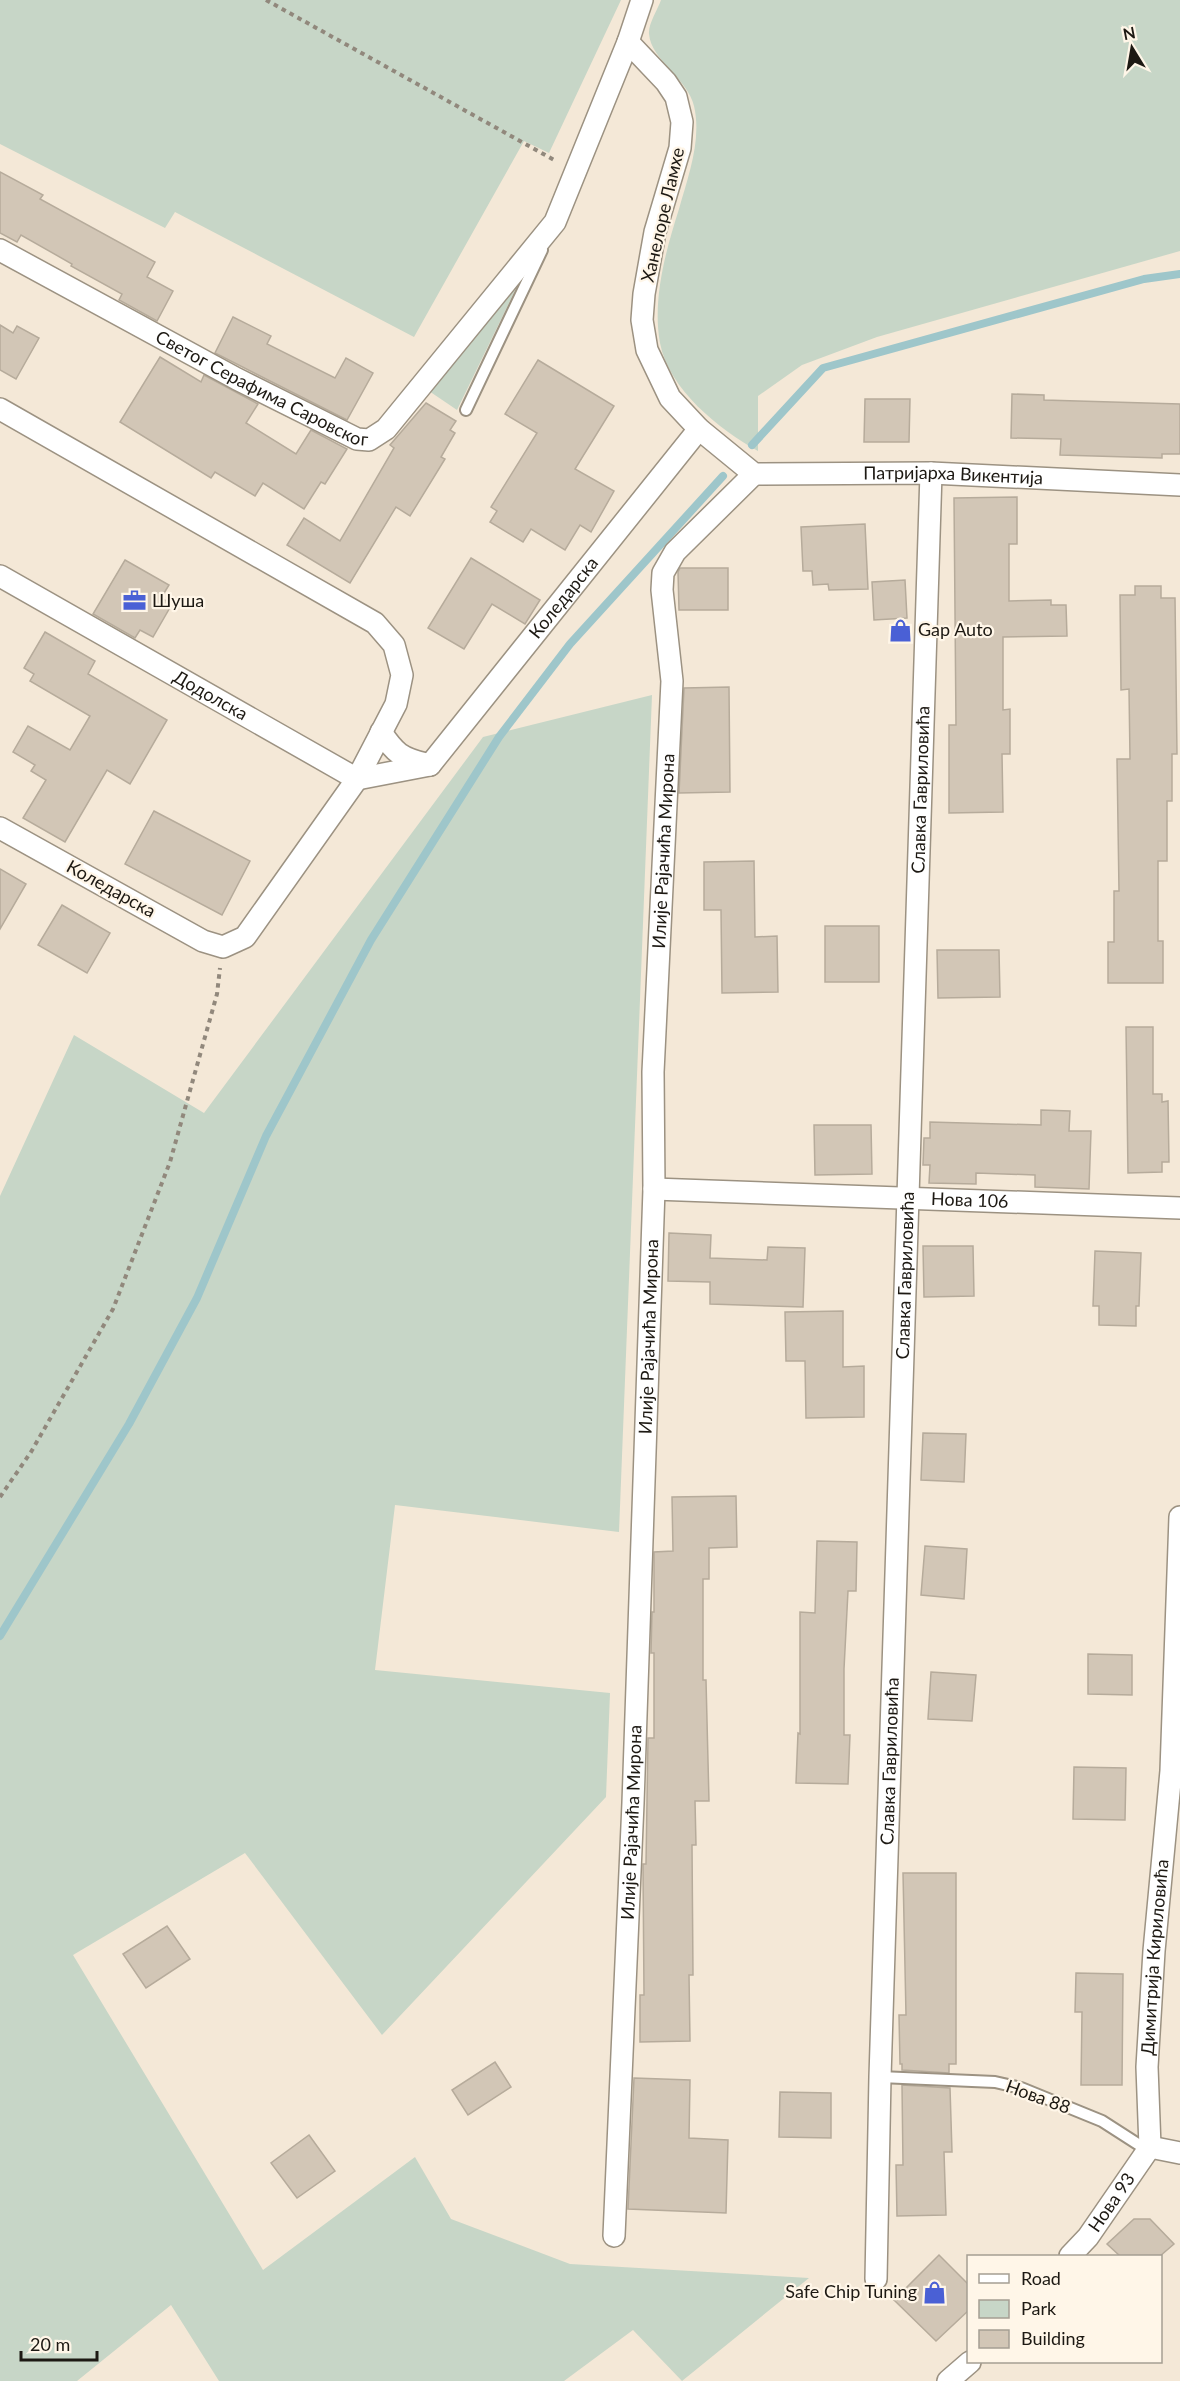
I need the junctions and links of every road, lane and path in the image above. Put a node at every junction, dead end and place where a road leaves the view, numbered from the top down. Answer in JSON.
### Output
{"nodes":[{"id":1,"x":266,"y":0,"type":"edge"},
{"id":2,"x":642,"y":0,"type":"edge"},
{"id":3,"x":628,"y":42,"type":"junction"},
{"id":4,"x":575,"y":171,"type":"junction"},
{"id":5,"x":555,"y":222,"type":"junction"},
{"id":6,"x":0,"y":250,"type":"edge"},
{"id":7,"x":0,"y":409,"type":"edge"},
{"id":8,"x":465,"y":410,"type":"dead end"},
{"id":9,"x":699,"y":429,"type":"junction"},
{"id":10,"x":932,"y":473,"type":"junction"},
{"id":11,"x":754,"y":474,"type":"junction"},
{"id":12,"x":1180,"y":485,"type":"edge"},
{"id":13,"x":0,"y":576,"type":"edge"},
{"id":14,"x":381,"y":732,"type":"junction"},
{"id":15,"x":430,"y":765,"type":"junction"},
{"id":16,"x":357,"y":779,"type":"junction"},
{"id":17,"x":0,"y":828,"type":"edge"},
{"id":18,"x":223,"y":947,"type":"junction"},
{"id":19,"x":654,"y":1189,"type":"junction"},
{"id":20,"x":908,"y":1198,"type":"junction"},
{"id":21,"x":1180,"y":1208,"type":"edge"},
{"id":22,"x":0,"y":1497,"type":"edge"},
{"id":23,"x":1180,"y":1517,"type":"edge"},
{"id":24,"x":880,"y":2077,"type":"junction"},
{"id":25,"x":1150,"y":2147,"type":"junction"},
{"id":26,"x":1180,"y":2153,"type":"edge"},
{"id":27,"x":614,"y":2236,"type":"dead end"},
{"id":28,"x":1071,"y":2255,"type":"edge"},
{"id":29,"x":876,"y":2279,"type":"dead end"},
{"id":30,"x":968,"y":2363,"type":"edge"},
{"id":31,"x":948,"y":2381,"type":"edge"}],
"edges":[{"from":1,"to":4,"type":"path"},
{"from":2,"to":3,"type":"street"},
{"from":3,"to":4,"type":"street"},
{"from":3,"to":9,"type":"street","name":"Ханелоре Ламхе"},
{"from":4,"to":5,"type":"street"},
{"from":5,"to":6,"type":"street","name":"Светог Серафима Саровског"},
{"from":5,"to":8,"type":"lane"},
{"from":7,"to":14,"type":"street"},
{"from":9,"to":11,"type":"street","name":"Ханелоре Ламхе"},
{"from":9,"to":15,"type":"street","name":"Коледарска"},
{"from":10,"to":11,"type":"street","name":"Патријарха Викентија"},
{"from":10,"to":12,"type":"street","name":"Патријарха Викентија"},
{"from":10,"to":20,"type":"street","name":"Славка Гавриловића"},
{"from":11,"to":19,"type":"street","name":"Илије Рајачића Мирона"},
{"from":13,"to":16,"type":"street","name":"Додолска"},
{"from":14,"to":15,"type":"street"},
{"from":14,"to":16,"type":"street"},
{"from":15,"to":16,"type":"street"},
{"from":16,"to":18,"type":"street"},
{"from":17,"to":18,"type":"street","name":"Коледарска"},
{"from":18,"to":22,"type":"path"},
{"from":19,"to":20,"type":"street","name":"Нова 106"},
{"from":19,"to":27,"type":"street","name":"Илије Рајачића Мирона"},
{"from":20,"to":21,"type":"street","name":"Нова 106"},
{"from":20,"to":24,"type":"street","name":"Славка Гавриловића"},
{"from":23,"to":25,"type":"street","name":"Димитрија Кириловића"},
{"from":24,"to":25,"type":"lane","name":"Нова 88"},
{"from":24,"to":29,"type":"street","name":"Славка Гавриловића"},
{"from":25,"to":26,"type":"street"},
{"from":25,"to":28,"type":"street","name":"Нова 93"},
{"from":30,"to":31,"type":"street"}]}
